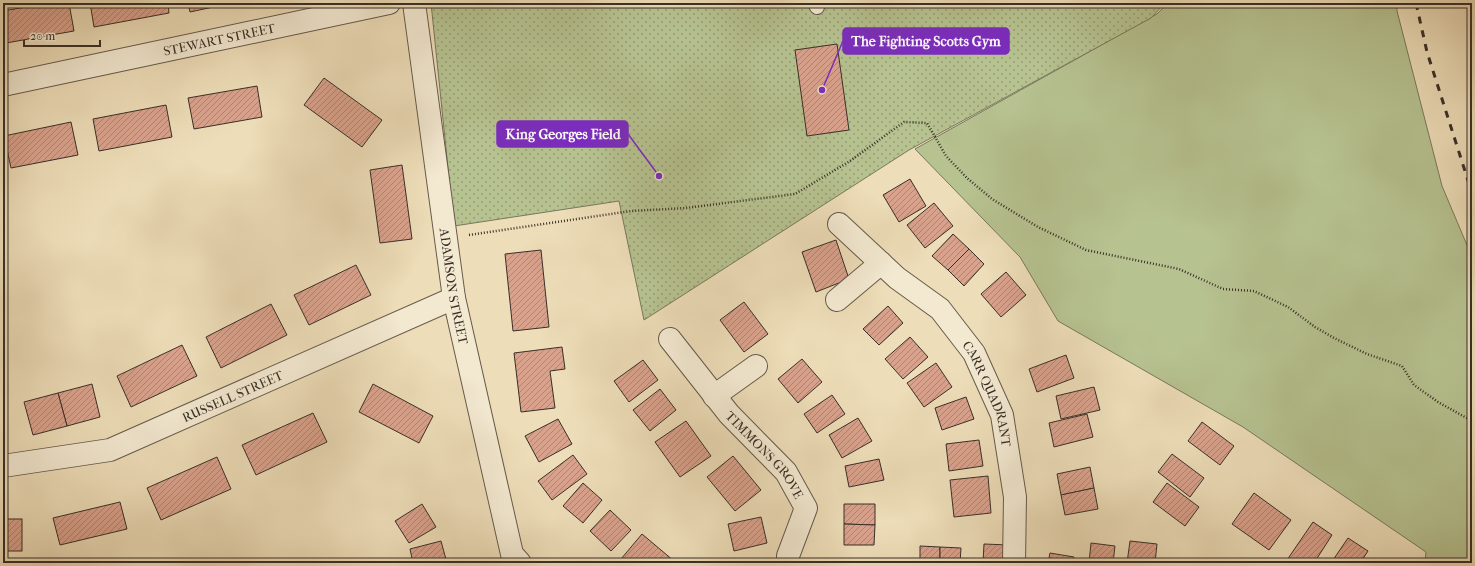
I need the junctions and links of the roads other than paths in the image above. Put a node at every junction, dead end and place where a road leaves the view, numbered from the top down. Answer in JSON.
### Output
{"nodes":[{"id":1,"x":389,"y":3,"type":"edge"},
{"id":2,"x":414,"y":3,"type":"edge"},
{"id":3,"x":3,"y":85,"type":"edge"},
{"id":4,"x":839,"y":224,"type":"dead end"},
{"id":5,"x":881,"y":263,"type":"junction"},
{"id":6,"x":454,"y":298,"type":"junction"},
{"id":7,"x":837,"y":300,"type":"dead end"},
{"id":8,"x":670,"y":340,"type":"dead end"},
{"id":9,"x":756,"y":366,"type":"dead end"},
{"id":10,"x":714,"y":396,"type":"junction"},
{"id":11,"x":3,"y":466,"type":"edge"},
{"id":12,"x":520,"y":563,"type":"edge"},
{"id":13,"x":788,"y":563,"type":"edge"},
{"id":14,"x":1014,"y":563,"type":"edge"}],
"edges":[{"from":1,"to":3,"type":"street","name":"STEWART STREET"},
{"from":2,"to":6,"type":"street","name":"ADAMSON STREET"},
{"from":4,"to":5,"type":"street","name":"CARR QUADRANT"},
{"from":5,"to":7,"type":"street"},
{"from":5,"to":14,"type":"street","name":"CARR QUADRANT"},
{"from":6,"to":11,"type":"street","name":"RUSSELL STREET"},
{"from":6,"to":12,"type":"street","name":"ADAMSON STREET"},
{"from":8,"to":10,"type":"street","name":"TIMMONS GROVE"},
{"from":9,"to":10,"type":"street"},
{"from":10,"to":13,"type":"street","name":"TIMMONS GROVE"}]}
